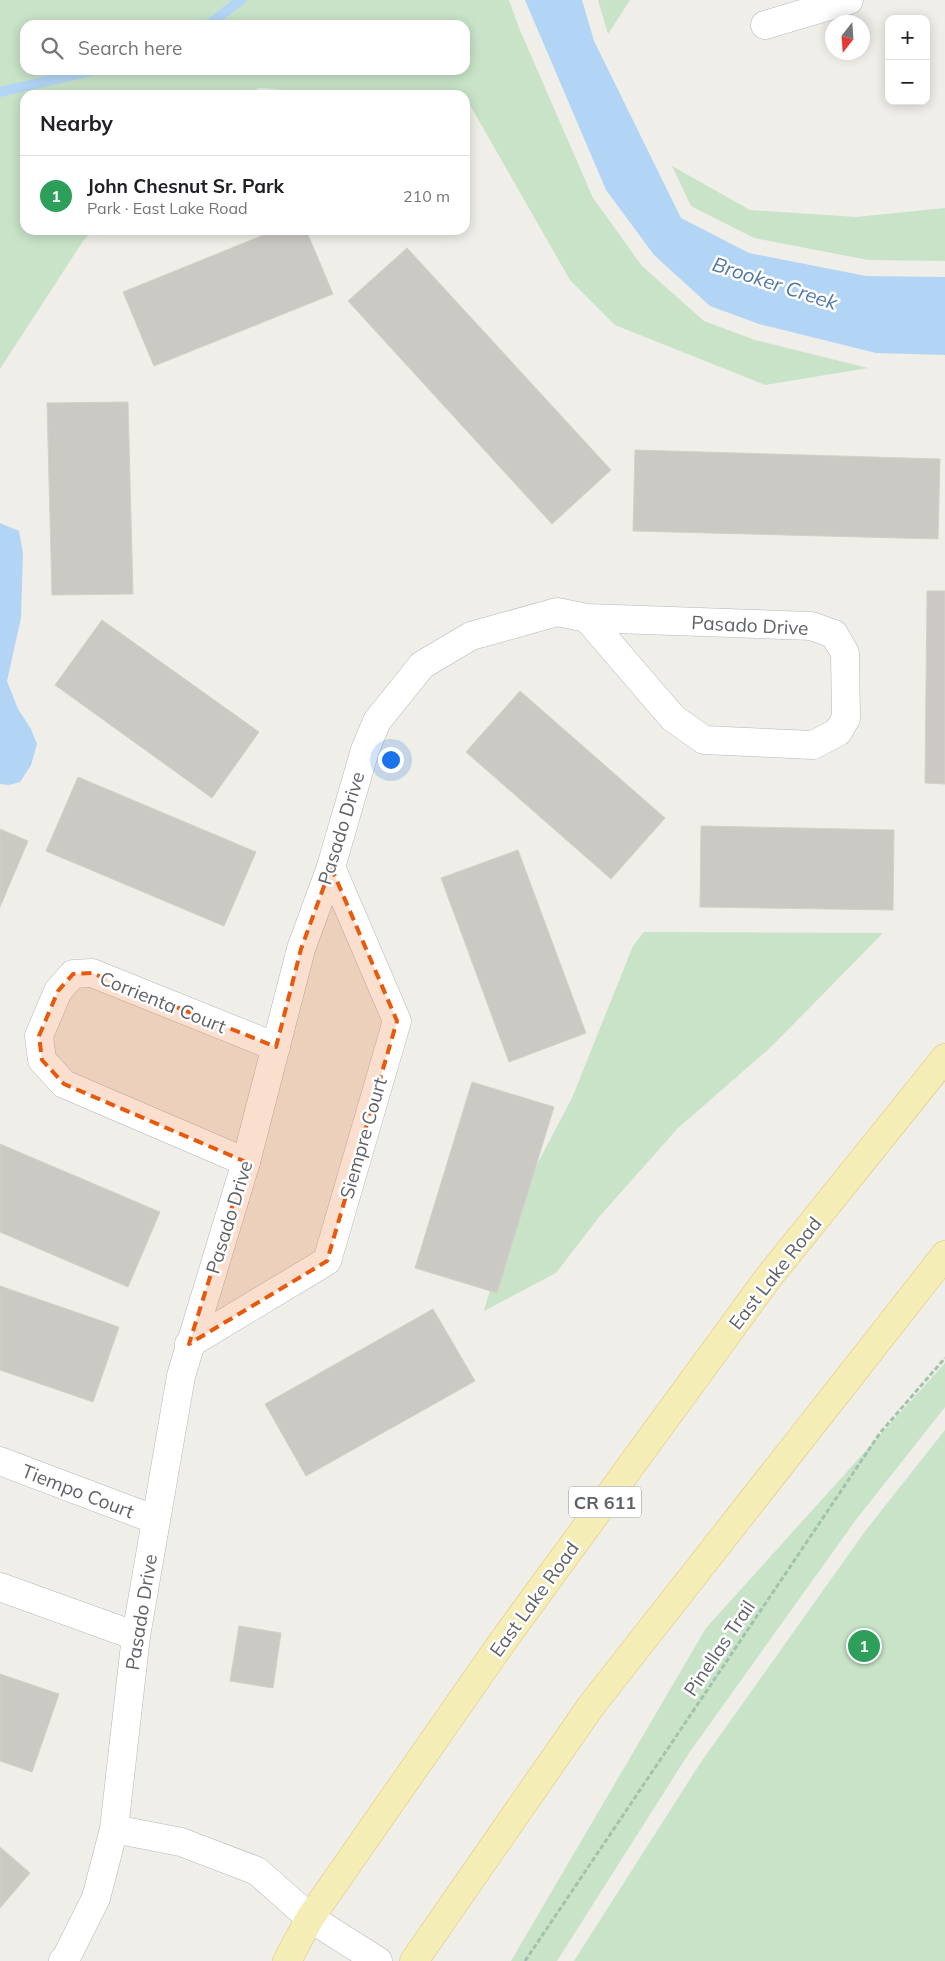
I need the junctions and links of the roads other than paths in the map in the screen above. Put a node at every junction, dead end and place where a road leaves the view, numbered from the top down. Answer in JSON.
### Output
{"nodes":[{"id":1,"x":848,"y":0,"type":"edge"},
{"id":2,"x":765,"y":25,"type":"dead end"},
{"id":3,"x":587,"y":618,"type":"junction"},
{"id":4,"x":331,"y":867,"type":"junction"},
{"id":5,"x":276,"y":1047,"type":"junction"},
{"id":6,"x":945,"y":1058,"type":"edge"},
{"id":7,"x":246,"y":1162,"type":"junction"},
{"id":8,"x":945,"y":1255,"type":"edge"},
{"id":9,"x":189,"y":1344,"type":"junction"},
{"id":10,"x":0,"y":1462,"type":"edge"},
{"id":11,"x":156,"y":1520,"type":"junction"},
{"id":12,"x":0,"y":1587,"type":"edge"},
{"id":13,"x":136,"y":1636,"type":"junction"},
{"id":14,"x":114,"y":1829,"type":"junction"},
{"id":15,"x":310,"y":1918,"type":"junction"},
{"id":16,"x":63,"y":1961,"type":"edge"},
{"id":17,"x":287,"y":1961,"type":"edge"},
{"id":18,"x":378,"y":1961,"type":"edge"},
{"id":19,"x":414,"y":1961,"type":"edge"}],
"edges":[{"from":1,"to":2,"type":"street"},
{"from":3,"to":3,"type":"street","name":"Pasado Drive"},
{"from":3,"to":4,"type":"street","name":"Pasado Drive"},
{"from":4,"to":5,"type":"street","name":"Pasado Drive"},
{"from":4,"to":9,"type":"street","name":"Siempre Court"},
{"from":5,"to":7,"type":"street","name":"Pasado Drive"},
{"from":5,"to":7,"type":"street","name":"Corrienta Court"},
{"from":6,"to":15,"type":"main road","name":"East Lake Road","number":"CR 611"},
{"from":7,"to":9,"type":"street","name":"Pasado Drive"},
{"from":8,"to":19,"type":"main road"},
{"from":9,"to":11,"type":"street","name":"Pasado Drive"},
{"from":10,"to":11,"type":"street","name":"Tiempo Court"},
{"from":11,"to":13,"type":"street","name":"Pasado Drive"},
{"from":12,"to":13,"type":"street"},
{"from":13,"to":14,"type":"street","name":"Pasado Drive"},
{"from":14,"to":15,"type":"street"},
{"from":14,"to":16,"type":"street","name":"Pasado Drive"},
{"from":15,"to":17,"type":"main road","name":"East Lake Road","number":"CR 611"},
{"from":15,"to":18,"type":"street"}]}
